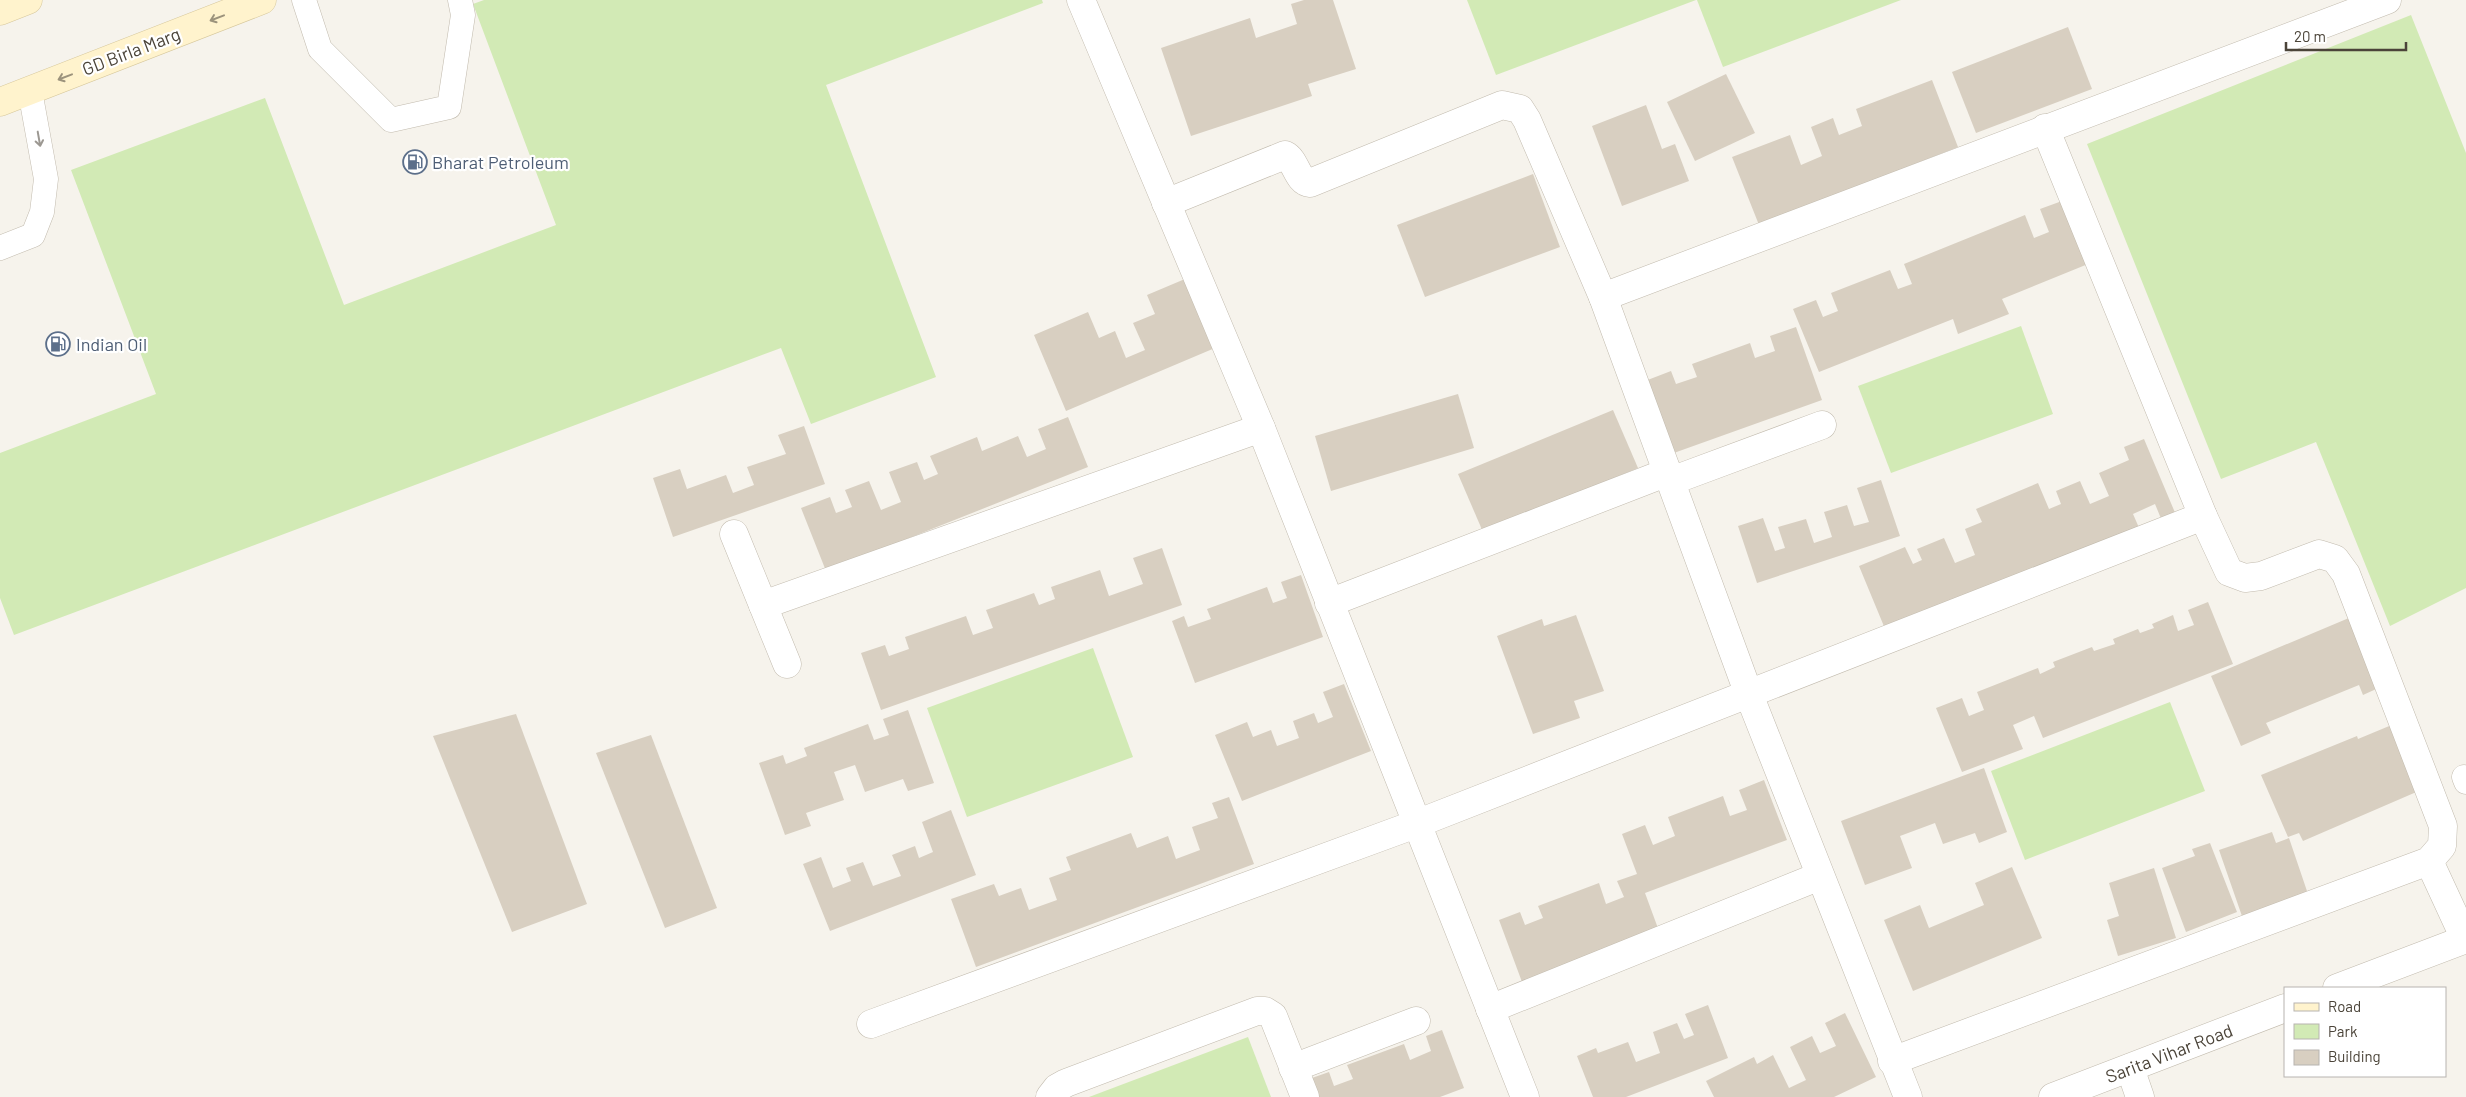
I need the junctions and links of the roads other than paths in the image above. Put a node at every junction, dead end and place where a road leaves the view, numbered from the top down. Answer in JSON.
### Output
{"nodes":[{"id":1,"x":28,"y":0,"type":"edge"},
{"id":2,"x":262,"y":0,"type":"edge"},
{"id":3,"x":304,"y":0,"type":"edge"},
{"id":4,"x":460,"y":0,"type":"edge"},
{"id":5,"x":1081,"y":0,"type":"edge"},
{"id":6,"x":2387,"y":0,"type":"edge"},
{"id":7,"x":0,"y":11,"type":"edge"},
{"id":8,"x":30,"y":91,"type":"junction"},
{"id":9,"x":0,"y":102,"type":"edge"},
{"id":10,"x":2045,"y":128,"type":"junction"},
{"id":11,"x":1166,"y":203,"type":"junction"},
{"id":12,"x":0,"y":248,"type":"edge"},
{"id":13,"x":1603,"y":297,"type":"junction"},
{"id":14,"x":1822,"y":425,"type":"dead end"},
{"id":15,"x":1261,"y":428,"type":"junction"},
{"id":16,"x":1669,"y":476,"type":"junction"},
{"id":17,"x":2203,"y":516,"type":"junction"},
{"id":18,"x":734,"y":534,"type":"dead end"},
{"id":19,"x":1329,"y":603,"type":"junction"},
{"id":20,"x":763,"y":605,"type":"junction"},
{"id":21,"x":788,"y":664,"type":"dead end"},
{"id":22,"x":1748,"y":692,"type":"junction"},
{"id":23,"x":1416,"y":824,"type":"junction"},
{"id":24,"x":2429,"y":861,"type":"junction"},
{"id":25,"x":1820,"y":876,"type":"junction"},
{"id":26,"x":2466,"y":939,"type":"edge"},
{"id":27,"x":2340,"y":987,"type":"edge"},
{"id":28,"x":2284,"y":1008,"type":"edge"},
{"id":29,"x":1490,"y":1009,"type":"junction"},
{"id":30,"x":1416,"y":1020,"type":"dead end"},
{"id":31,"x":871,"y":1024,"type":"dead end"},
{"id":32,"x":1892,"y":1061,"type":"junction"},
{"id":33,"x":1293,"y":1068,"type":"junction"},
{"id":34,"x":2130,"y":1068,"type":"junction"},
{"id":35,"x":1050,"y":1097,"type":"edge"},
{"id":36,"x":1305,"y":1097,"type":"edge"},
{"id":37,"x":1525,"y":1097,"type":"edge"},
{"id":38,"x":1908,"y":1097,"type":"edge"},
{"id":39,"x":2053,"y":1097,"type":"edge"},
{"id":40,"x":2140,"y":1097,"type":"edge"}],
"edges":[{"from":1,"to":7,"type":"main road"},
{"from":2,"to":8,"type":"main road","name":"GD Birla Marg","one_way":true},
{"from":3,"to":4,"type":"lane"},
{"from":5,"to":11,"type":"street"},
{"from":6,"to":10,"type":"street"},
{"from":8,"to":9,"type":"main road","name":"GD Birla Marg"},
{"from":8,"to":12,"type":"lane","one_way":true},
{"from":10,"to":13,"type":"street"},
{"from":10,"to":17,"type":"street"},
{"from":11,"to":13,"type":"street"},
{"from":11,"to":15,"type":"street"},
{"from":13,"to":16,"type":"street"},
{"from":14,"to":16,"type":"street"},
{"from":15,"to":19,"type":"street"},
{"from":15,"to":20,"type":"street"},
{"from":16,"to":19,"type":"street"},
{"from":16,"to":22,"type":"street"},
{"from":17,"to":22,"type":"street"},
{"from":17,"to":24,"type":"street"},
{"from":18,"to":20,"type":"street"},
{"from":19,"to":23,"type":"street"},
{"from":20,"to":21,"type":"street"},
{"from":22,"to":23,"type":"street"},
{"from":22,"to":25,"type":"street"},
{"from":23,"to":29,"type":"street"},
{"from":23,"to":31,"type":"street"},
{"from":24,"to":26,"type":"street"},
{"from":24,"to":32,"type":"street"},
{"from":25,"to":29,"type":"street"},
{"from":25,"to":32,"type":"street"},
{"from":26,"to":27,"type":"street"},
{"from":28,"to":34,"type":"street","name":"Sarita Vihar Road"},
{"from":29,"to":37,"type":"street"},
{"from":30,"to":33,"type":"street"},
{"from":32,"to":38,"type":"street"},
{"from":33,"to":35,"type":"street"},
{"from":33,"to":36,"type":"street"},
{"from":34,"to":39,"type":"street","name":"Sarita Vihar Road"},
{"from":34,"to":40,"type":"street"}]}
